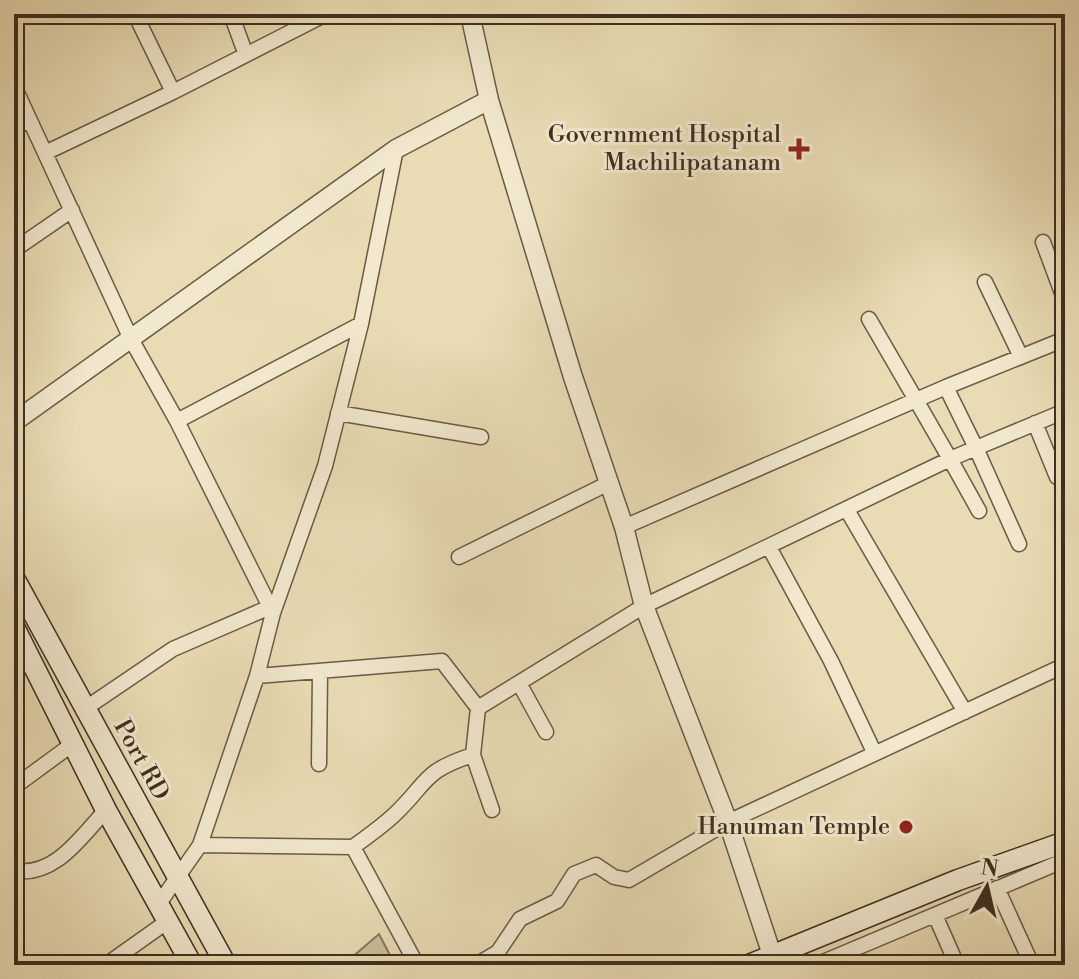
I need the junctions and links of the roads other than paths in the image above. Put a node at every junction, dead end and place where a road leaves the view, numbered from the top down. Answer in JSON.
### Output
{"nodes":[{"id":1,"x":135,"y":14,"type":"edge"},
{"id":2,"x":231,"y":14,"type":"edge"},
{"id":3,"x":326,"y":14,"type":"edge"},
{"id":4,"x":470,"y":14,"type":"edge"},
{"id":5,"x":246,"y":55,"type":"junction"},
{"id":6,"x":14,"y":86,"type":"edge"},
{"id":7,"x":173,"y":92,"type":"junction"},
{"id":8,"x":489,"y":100,"type":"junction"},
{"id":9,"x":29,"y":119,"type":"junction"},
{"id":10,"x":14,"y":129,"type":"edge"},
{"id":11,"x":396,"y":149,"type":"junction"},
{"id":12,"x":45,"y":153,"type":"junction"},
{"id":13,"x":72,"y":210,"type":"junction"},
{"id":14,"x":1043,"y":242,"type":"dead end"},
{"id":15,"x":14,"y":250,"type":"edge"},
{"id":16,"x":985,"y":282,"type":"dead end"},
{"id":17,"x":1065,"y":301,"type":"edge"},
{"id":18,"x":869,"y":319,"type":"dead end"},
{"id":19,"x":361,"y":324,"type":"junction"},
{"id":20,"x":131,"y":339,"type":"junction"},
{"id":21,"x":1065,"y":339,"type":"edge"},
{"id":22,"x":1021,"y":357,"type":"junction"},
{"id":23,"x":946,"y":387,"type":"junction"},
{"id":24,"x":916,"y":400,"type":"junction"},
{"id":25,"x":1065,"y":411,"type":"edge"},
{"id":26,"x":338,"y":413,"type":"junction"},
{"id":27,"x":177,"y":421,"type":"junction"},
{"id":28,"x":14,"y":422,"type":"edge"},
{"id":29,"x":1035,"y":423,"type":"junction"},
{"id":30,"x":481,"y":437,"type":"dead end"},
{"id":31,"x":976,"y":448,"type":"junction"},
{"id":32,"x":950,"y":459,"type":"junction"},
{"id":33,"x":1065,"y":480,"type":"edge"},
{"id":34,"x":609,"y":483,"type":"junction"},
{"id":35,"x":847,"y":510,"type":"junction"},
{"id":36,"x":979,"y":511,"type":"dead end"},
{"id":37,"x":624,"y":527,"type":"junction"},
{"id":38,"x":1019,"y":544,"type":"dead end"},
{"id":39,"x":769,"y":547,"type":"junction"},
{"id":40,"x":459,"y":557,"type":"dead end"},
{"id":41,"x":14,"y":578,"type":"edge"},
{"id":42,"x":644,"y":606,"type":"junction"},
{"id":43,"x":271,"y":610,"type":"junction"},
{"id":44,"x":14,"y":627,"type":"edge"},
{"id":45,"x":1065,"y":665,"type":"edge"},
{"id":46,"x":320,"y":672,"type":"junction"},
{"id":47,"x":257,"y":676,"type":"junction"},
{"id":48,"x":519,"y":683,"type":"junction"},
{"id":49,"x":478,"y":708,"type":"junction"},
{"id":50,"x":83,"y":710,"type":"junction"},
{"id":51,"x":965,"y":712,"type":"junction"},
{"id":52,"x":546,"y":732,"type":"dead end"},
{"id":53,"x":74,"y":743,"type":"junction"},
{"id":54,"x":874,"y":752,"type":"junction"},
{"id":55,"x":473,"y":755,"type":"junction"},
{"id":56,"x":319,"y":764,"type":"dead end"},
{"id":57,"x":14,"y":787,"type":"edge"},
{"id":58,"x":106,"y":810,"type":"junction"},
{"id":59,"x":492,"y":810,"type":"dead end"},
{"id":60,"x":728,"y":822,"type":"junction"},
{"id":61,"x":200,"y":845,"type":"junction"},
{"id":62,"x":1064,"y":846,"type":"edge"},
{"id":63,"x":353,"y":847,"type":"junction"},
{"id":64,"x":14,"y":871,"type":"edge"},
{"id":65,"x":176,"y":878,"type":"junction"},
{"id":66,"x":958,"y":880,"type":"junction"},
{"id":67,"x":997,"y":888,"type":"junction"},
{"id":68,"x":967,"y":901,"type":"junction"},
{"id":69,"x":163,"y":913,"type":"junction"},
{"id":70,"x":935,"y":915,"type":"junction"},
{"id":71,"x":772,"y":955,"type":"junction"},
{"id":72,"x":106,"y":965,"type":"edge"},
{"id":73,"x":192,"y":965,"type":"edge"},
{"id":74,"x":226,"y":965,"type":"edge"},
{"id":75,"x":417,"y":965,"type":"edge"},
{"id":76,"x":476,"y":965,"type":"edge"},
{"id":77,"x":749,"y":965,"type":"edge"},
{"id":78,"x":816,"y":965,"type":"edge"},
{"id":79,"x":957,"y":965,"type":"edge"},
{"id":80,"x":1032,"y":965,"type":"edge"}],
"edges":[{"from":1,"to":7,"type":"street"},
{"from":2,"to":5,"type":"street"},
{"from":3,"to":5,"type":"street"},
{"from":4,"to":8,"type":"street"},
{"from":5,"to":7,"type":"street"},
{"from":6,"to":9,"type":"street"},
{"from":7,"to":12,"type":"street"},
{"from":8,"to":11,"type":"street"},
{"from":8,"to":34,"type":"street"},
{"from":9,"to":10,"type":"street"},
{"from":9,"to":12,"type":"street"},
{"from":11,"to":19,"type":"street"},
{"from":11,"to":20,"type":"street"},
{"from":12,"to":13,"type":"street"},
{"from":13,"to":15,"type":"street"},
{"from":13,"to":20,"type":"street"},
{"from":14,"to":17,"type":"street"},
{"from":16,"to":22,"type":"street"},
{"from":18,"to":24,"type":"street"},
{"from":19,"to":26,"type":"street"},
{"from":19,"to":27,"type":"street"},
{"from":20,"to":27,"type":"street"},
{"from":20,"to":28,"type":"street"},
{"from":21,"to":22,"type":"street"},
{"from":22,"to":23,"type":"street"},
{"from":23,"to":24,"type":"street"},
{"from":23,"to":31,"type":"street"},
{"from":24,"to":32,"type":"street"},
{"from":24,"to":37,"type":"street"},
{"from":25,"to":29,"type":"street"},
{"from":26,"to":30,"type":"street"},
{"from":26,"to":43,"type":"street"},
{"from":27,"to":43,"type":"street"},
{"from":29,"to":31,"type":"street"},
{"from":29,"to":33,"type":"street"},
{"from":31,"to":32,"type":"street"},
{"from":31,"to":38,"type":"street"},
{"from":32,"to":35,"type":"street"},
{"from":32,"to":36,"type":"street"},
{"from":34,"to":37,"type":"street"},
{"from":34,"to":40,"type":"street"},
{"from":35,"to":39,"type":"street"},
{"from":35,"to":51,"type":"street"},
{"from":37,"to":42,"type":"street"},
{"from":39,"to":42,"type":"street"},
{"from":39,"to":54,"type":"street"},
{"from":41,"to":50,"type":"main road","name":"Port RD"},
{"from":42,"to":48,"type":"street"},
{"from":42,"to":60,"type":"street"},
{"from":43,"to":47,"type":"street"},
{"from":43,"to":50,"type":"street"},
{"from":44,"to":53,"type":"main road"},
{"from":45,"to":51,"type":"street"},
{"from":46,"to":47,"type":"street"},
{"from":46,"to":49,"type":"street"},
{"from":46,"to":56,"type":"street"},
{"from":47,"to":61,"type":"street"},
{"from":48,"to":49,"type":"street"},
{"from":48,"to":52,"type":"street"},
{"from":49,"to":55,"type":"street"},
{"from":50,"to":65,"type":"main road","name":"Port RD"},
{"from":51,"to":54,"type":"street"},
{"from":53,"to":57,"type":"street"},
{"from":53,"to":58,"type":"main road"},
{"from":54,"to":60,"type":"street"},
{"from":55,"to":59,"type":"street"},
{"from":55,"to":63,"type":"street"},
{"from":58,"to":64,"type":"street"},
{"from":58,"to":69,"type":"main road"},
{"from":60,"to":71,"type":"street"},
{"from":60,"to":76,"type":"street"},
{"from":61,"to":63,"type":"street"},
{"from":61,"to":65,"type":"street"},
{"from":62,"to":66,"type":"main road"},
{"from":62,"to":67,"type":"street"},
{"from":63,"to":75,"type":"street"},
{"from":65,"to":69,"type":"street"},
{"from":65,"to":74,"type":"main road","name":"Port RD"},
{"from":66,"to":68,"type":"street"},
{"from":66,"to":71,"type":"main road"},
{"from":67,"to":68,"type":"street"},
{"from":67,"to":80,"type":"street"},
{"from":68,"to":70,"type":"street"},
{"from":69,"to":72,"type":"street"},
{"from":69,"to":73,"type":"main road"},
{"from":70,"to":78,"type":"street"},
{"from":70,"to":79,"type":"street"},
{"from":71,"to":77,"type":"main road"}]}
